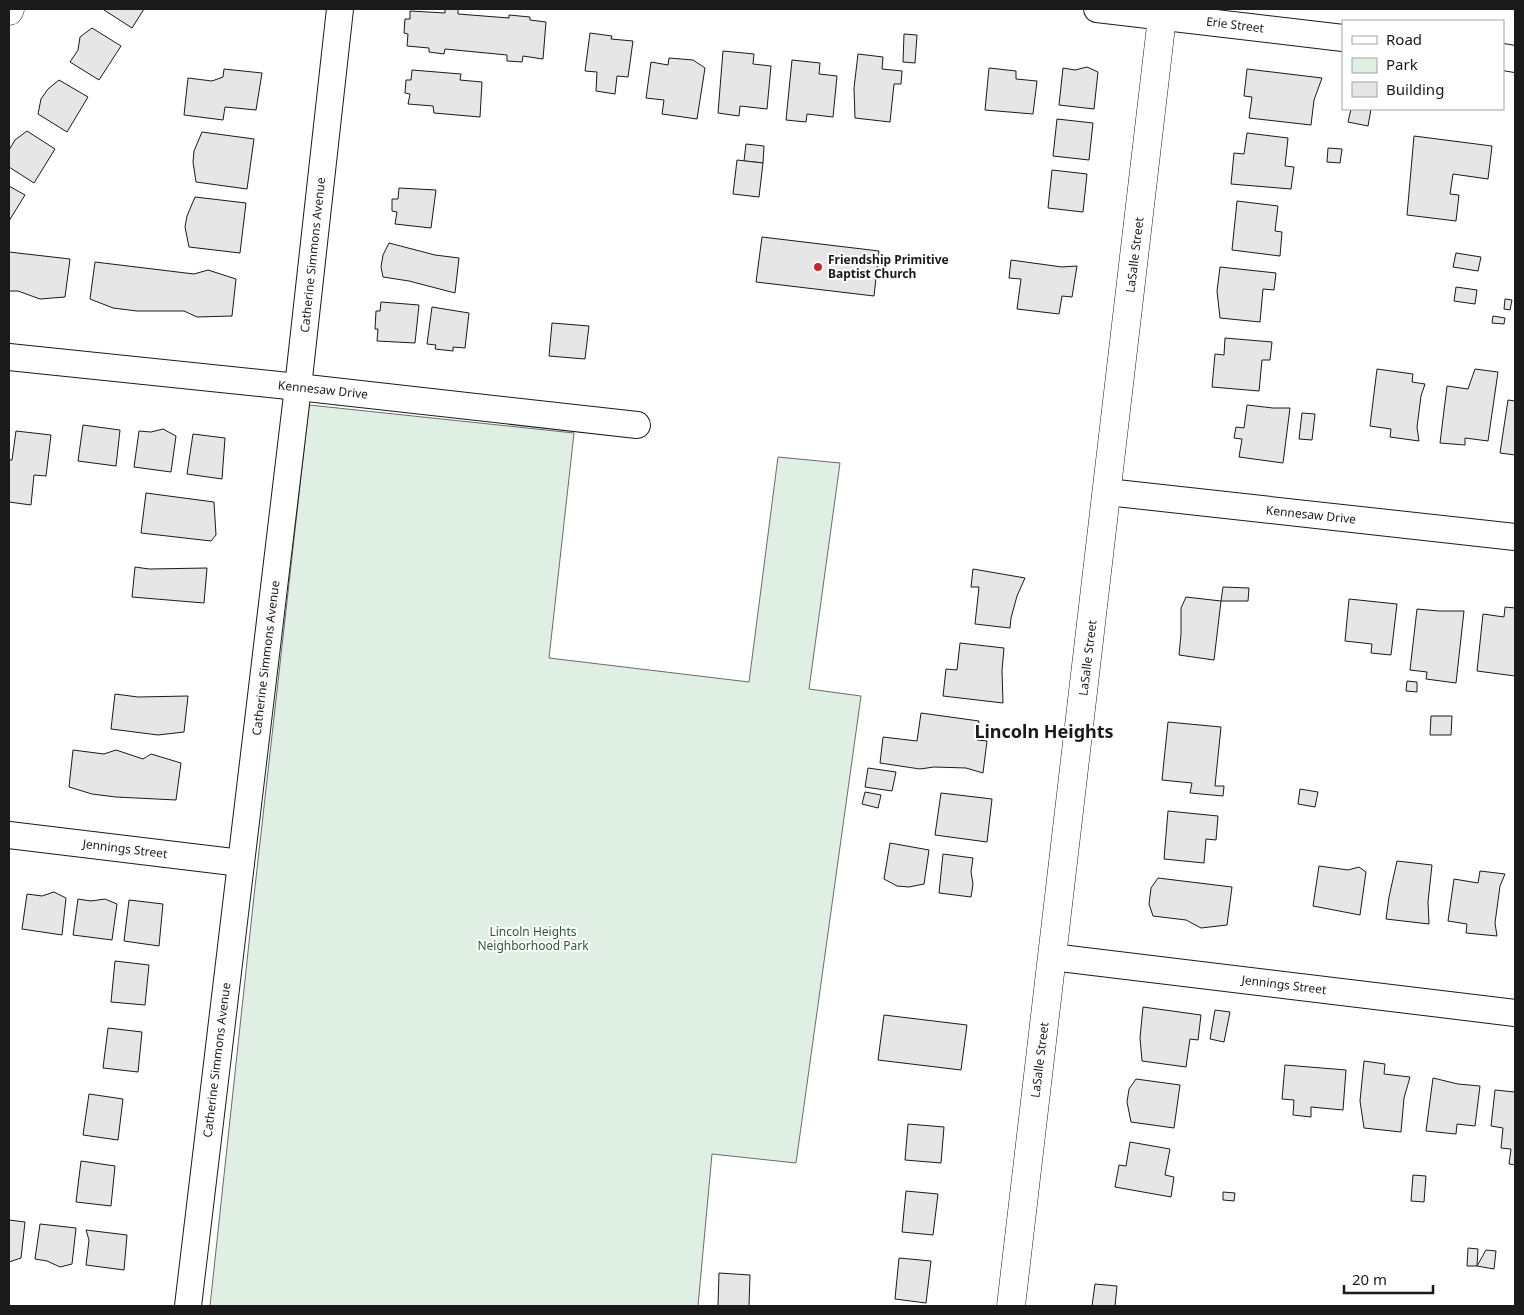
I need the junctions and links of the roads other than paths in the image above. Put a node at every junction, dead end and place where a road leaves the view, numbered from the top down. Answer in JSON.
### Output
{"nodes":[{"id":1,"x":340,"y":9,"type":"edge"},
{"id":2,"x":1097,"y":9,"type":"edge"},
{"id":3,"x":1163,"y":13,"type":"edge"},
{"id":4,"x":1342,"y":38,"type":"edge"},
{"id":5,"x":9,"y":357,"type":"edge"},
{"id":6,"x":298,"y":387,"type":"junction"},
{"id":7,"x":637,"y":425,"type":"dead end"},
{"id":8,"x":1107,"y":492,"type":"junction"},
{"id":9,"x":1515,"y":537,"type":"edge"},
{"id":10,"x":9,"y":835,"type":"edge"},
{"id":11,"x":241,"y":863,"type":"junction"},
{"id":12,"x":1052,"y":957,"type":"junction"},
{"id":13,"x":1515,"y":1013,"type":"edge"},
{"id":14,"x":188,"y":1306,"type":"edge"},
{"id":15,"x":1011,"y":1306,"type":"edge"}],
"edges":[{"from":1,"to":6,"type":"street","name":"Catherine Simmons Avenue"},
{"from":2,"to":3,"type":"street","name":"Erie Street"},
{"from":3,"to":4,"type":"street","name":"Erie Street"},
{"from":3,"to":8,"type":"street","name":"LaSalle Street"},
{"from":5,"to":6,"type":"street","name":"Kennesaw Drive"},
{"from":6,"to":7,"type":"street","name":"Kennesaw Drive"},
{"from":6,"to":11,"type":"street","name":"Catherine Simmons Avenue"},
{"from":8,"to":9,"type":"street","name":"Kennesaw Drive"},
{"from":8,"to":12,"type":"street","name":"LaSalle Street"},
{"from":10,"to":11,"type":"street","name":"Jennings Street"},
{"from":11,"to":14,"type":"street","name":"Catherine Simmons Avenue"},
{"from":12,"to":13,"type":"street","name":"Jennings Street"},
{"from":12,"to":15,"type":"street","name":"LaSalle Street"}]}
